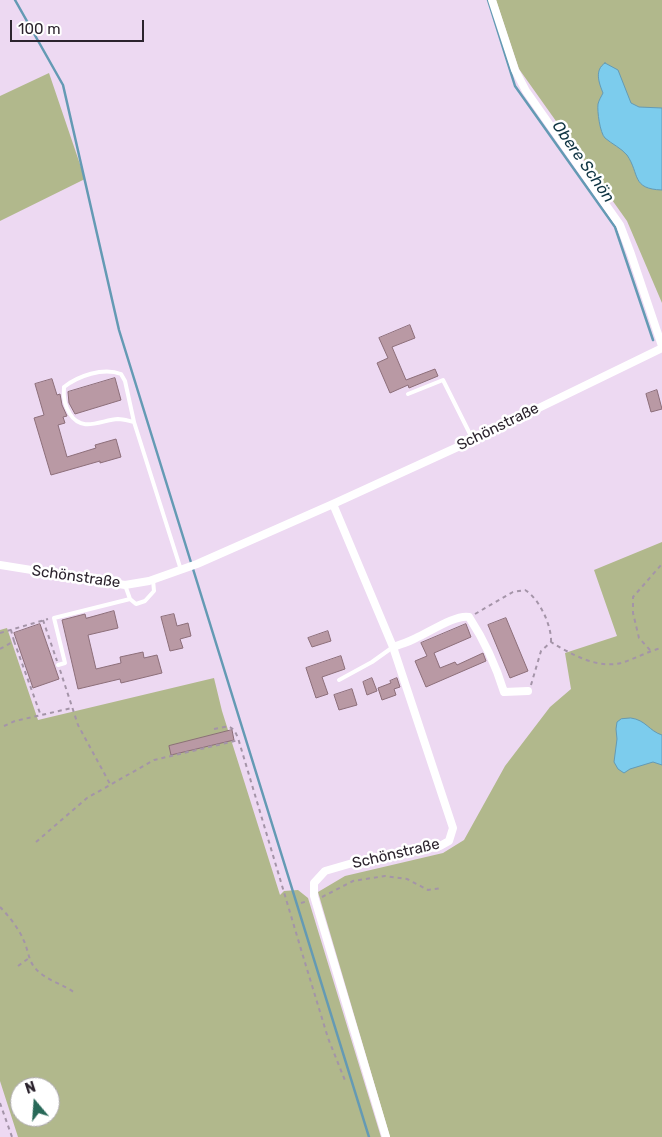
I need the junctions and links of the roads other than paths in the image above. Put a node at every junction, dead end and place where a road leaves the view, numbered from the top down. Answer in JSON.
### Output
{"nodes":[{"id":1,"x":492,"y":0,"type":"edge"},
{"id":2,"x":662,"y":347,"type":"edge"},
{"id":3,"x":408,"y":394,"type":"dead end"},
{"id":4,"x":134,"y":422,"type":"junction"},
{"id":5,"x":473,"y":440,"type":"junction"},
{"id":6,"x":333,"y":504,"type":"junction"},
{"id":7,"x":0,"y":565,"type":"edge"},
{"id":8,"x":184,"y":569,"type":"junction"},
{"id":9,"x":153,"y":580,"type":"junction"},
{"id":10,"x":125,"y":585,"type":"junction"},
{"id":11,"x":130,"y":599,"type":"junction"},
{"id":12,"x":393,"y":647,"type":"junction"},
{"id":13,"x":58,"y":665,"type":"road end"},
{"id":14,"x":339,"y":680,"type":"dead end"},
{"id":15,"x":528,"y":691,"type":"road end"},
{"id":16,"x":386,"y":1137,"type":"edge"}],
"edges":[{"from":1,"to":2,"type":"street","name":"Schönstraße"},
{"from":2,"to":5,"type":"street","name":"Schönstraße"},
{"from":3,"to":5,"type":"lane"},
{"from":4,"to":4,"type":"lane"},
{"from":4,"to":8,"type":"lane"},
{"from":5,"to":6,"type":"street","name":"Schönstraße"},
{"from":6,"to":8,"type":"street","name":"Schönstraße"},
{"from":6,"to":12,"type":"street","name":"Schönstraße"},
{"from":7,"to":10,"type":"street","name":"Schönstraße"},
{"from":8,"to":9,"type":"street","name":"Schönstraße"},
{"from":9,"to":10,"type":"street","name":"Schönstraße"},
{"from":9,"to":11,"type":"lane"},
{"from":10,"to":11,"type":"lane"},
{"from":11,"to":13,"type":"lane"},
{"from":12,"to":14,"type":"lane"},
{"from":12,"to":15,"type":"street"},
{"from":12,"to":16,"type":"street","name":"Schönstraße"}]}
